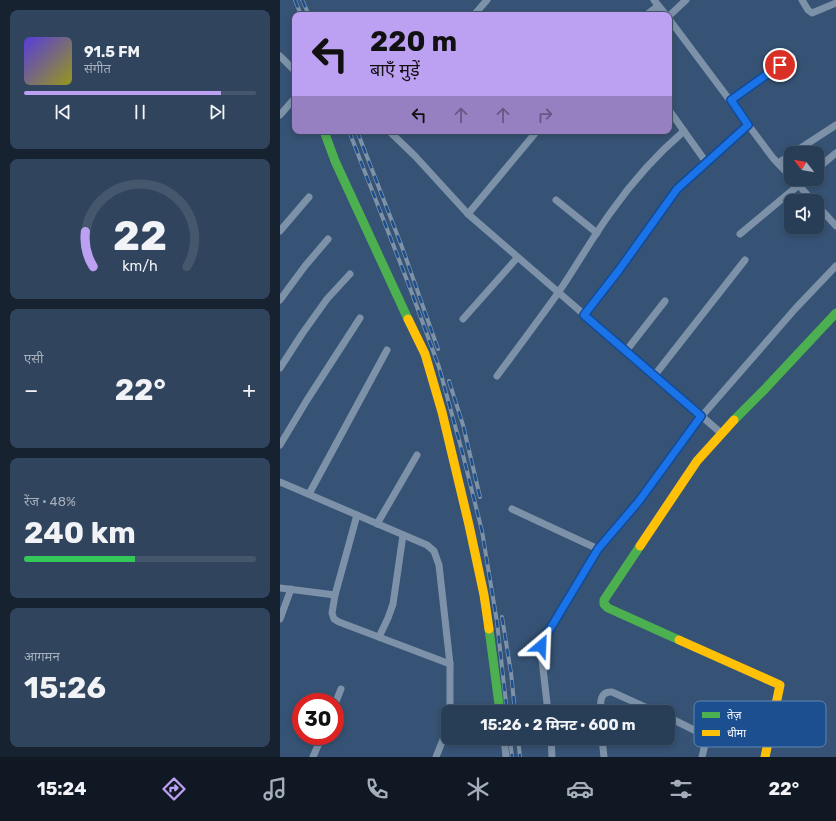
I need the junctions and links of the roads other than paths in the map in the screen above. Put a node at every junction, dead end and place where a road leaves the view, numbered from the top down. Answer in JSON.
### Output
{"nodes":[{"id":1,"x":487,"y":0,"type":"edge"},
{"id":2,"x":686,"y":0,"type":"edge"},
{"id":3,"x":802,"y":0,"type":"edge"},
{"id":4,"x":656,"y":3,"type":"edge"},
{"id":5,"x":836,"y":3,"type":"edge"},
{"id":6,"x":477,"y":12,"type":"edge"},
{"id":7,"x":648,"y":12,"type":"edge"},
{"id":8,"x":664,"y":12,"type":"edge"},
{"id":9,"x":672,"y":15,"type":"edge"},
{"id":10,"x":672,"y":22,"type":"edge"},
{"id":11,"x":792,"y":57,"type":"dead end"},
{"id":12,"x":281,"y":59,"type":"edge"},
{"id":13,"x":292,"y":68,"type":"edge"},
{"id":14,"x":731,"y":100,"type":"junction"},
{"id":15,"x":292,"y":101,"type":"edge"},
{"id":16,"x":672,"y":114,"type":"edge"},
{"id":17,"x":280,"y":115,"type":"edge"},
{"id":18,"x":748,"y":125,"type":"junction"},
{"id":19,"x":836,"y":125,"type":"edge"},
{"id":20,"x":684,"y":131,"type":"junction"},
{"id":21,"x":325,"y":134,"type":"edge"},
{"id":22,"x":392,"y":134,"type":"edge"},
{"id":23,"x":535,"y":134,"type":"edge"},
{"id":24,"x":804,"y":146,"type":"edge"},
{"id":25,"x":836,"y":153,"type":"edge"},
{"id":26,"x":784,"y":159,"type":"edge"},
{"id":27,"x":706,"y":162,"type":"junction"},
{"id":28,"x":778,"y":163,"type":"junction"},
{"id":29,"x":824,"y":163,"type":"edge"},
{"id":30,"x":784,"y":169,"type":"edge"},
{"id":31,"x":798,"y":186,"type":"edge"},
{"id":32,"x":800,"y":186,"type":"edge"},
{"id":33,"x":807,"y":194,"type":"edge"},
{"id":34,"x":309,"y":197,"type":"dead end"},
{"id":35,"x":556,"y":200,"type":"dead end"},
{"id":36,"x":824,"y":213,"type":"edge"},
{"id":37,"x":468,"y":214,"type":"junction"},
{"id":38,"x":836,"y":226,"type":"edge"},
{"id":39,"x":280,"y":231,"type":"edge"},
{"id":40,"x":597,"y":233,"type":"junction"},
{"id":41,"x":740,"y":234,"type":"dead end"},
{"id":42,"x":328,"y":239,"type":"dead end"},
{"id":43,"x":517,"y":258,"type":"junction"},
{"id":44,"x":745,"y":260,"type":"dead end"},
{"id":45,"x":836,"y":266,"type":"edge"},
{"id":46,"x":350,"y":274,"type":"dead end"},
{"id":47,"x":558,"y":293,"type":"junction"},
{"id":48,"x":280,"y":300,"type":"edge"},
{"id":49,"x":665,"y":300,"type":"dead end"},
{"id":50,"x":836,"y":313,"type":"edge"},
{"id":51,"x":584,"y":315,"type":"junction"},
{"id":52,"x":360,"y":318,"type":"dead end"},
{"id":53,"x":464,"y":318,"type":"dead end"},
{"id":54,"x":387,"y":350,"type":"dead end"},
{"id":55,"x":626,"y":351,"type":"junction"},
{"id":56,"x":280,"y":368,"type":"edge"},
{"id":57,"x":497,"y":376,"type":"dead end"},
{"id":58,"x":654,"y":376,"type":"junction"},
{"id":59,"x":701,"y":416,"type":"junction"},
{"id":60,"x":720,"y":433,"type":"junction"},
{"id":61,"x":280,"y":445,"type":"edge"},
{"id":62,"x":417,"y":455,"type":"dead end"},
{"id":63,"x":280,"y":482,"type":"edge"},
{"id":64,"x":309,"y":494,"type":"junction"},
{"id":65,"x":512,"y":509,"type":"dead end"},
{"id":66,"x":357,"y":515,"type":"junction"},
{"id":67,"x":377,"y":524,"type":"junction"},
{"id":68,"x":403,"y":535,"type":"junction"},
{"id":69,"x":598,"y":549,"type":"junction"},
{"id":70,"x":280,"y":588,"type":"edge"},
{"id":71,"x":291,"y":589,"type":"junction"},
{"id":72,"x":335,"y":595,"type":"junction"},
{"id":73,"x":280,"y":619,"type":"edge"},
{"id":74,"x":379,"y":637,"type":"junction"},
{"id":75,"x":450,"y":664,"type":"junction"},
{"id":76,"x":341,"y":689,"type":"dead end"},
{"id":77,"x":339,"y":693,"type":"edge"},
{"id":78,"x":777,"y":701,"type":"edge"},
{"id":79,"x":450,"y":705,"type":"edge"},
{"id":80,"x":499,"y":705,"type":"edge"},
{"id":81,"x":547,"y":705,"type":"edge"},
{"id":82,"x":601,"y":705,"type":"edge"},
{"id":83,"x":641,"y":705,"type":"edge"},
{"id":84,"x":675,"y":720,"type":"edge"},
{"id":85,"x":694,"y":729,"type":"edge"},
{"id":86,"x":441,"y":744,"type":"edge"},
{"id":87,"x":319,"y":745,"type":"edge"},
{"id":88,"x":505,"y":745,"type":"edge"},
{"id":89,"x":551,"y":745,"type":"edge"},
{"id":90,"x":603,"y":745,"type":"edge"},
{"id":91,"x":704,"y":747,"type":"edge"},
{"id":92,"x":767,"y":747,"type":"edge"},
{"id":93,"x":314,"y":757,"type":"edge"},
{"id":94,"x":436,"y":757,"type":"edge"},
{"id":95,"x":506,"y":757,"type":"edge"},
{"id":96,"x":552,"y":757,"type":"edge"},
{"id":97,"x":604,"y":757,"type":"edge"},
{"id":98,"x":702,"y":757,"type":"edge"},
{"id":99,"x":765,"y":757,"type":"edge"}],
"edges":[{"from":1,"to":6,"type":"street"},
{"from":2,"to":9,"type":"street"},
{"from":3,"to":5,"type":"street"},
{"from":4,"to":7,"type":"street"},
{"from":4,"to":8,"type":"street"},
{"from":10,"to":14,"type":"street"},
{"from":11,"to":14,"type":"street"},
{"from":12,"to":13,"type":"street"},
{"from":14,"to":18,"type":"street"},
{"from":15,"to":17,"type":"street"},
{"from":16,"to":20,"type":"street"},
{"from":18,"to":27,"type":"street"},
{"from":18,"to":28,"type":"street"},
{"from":19,"to":24,"type":"street"},
{"from":20,"to":27,"type":"street"},
{"from":20,"to":40,"type":"street"},
{"from":21,"to":80,"type":"street"},
{"from":22,"to":37,"type":"street"},
{"from":23,"to":37,"type":"street"},
{"from":25,"to":29,"type":"street"},
{"from":26,"to":28,"type":"street"},
{"from":27,"to":51,"type":"street"},
{"from":28,"to":30,"type":"street"},
{"from":31,"to":41,"type":"street"},
{"from":32,"to":33,"type":"street"},
{"from":34,"to":39,"type":"street"},
{"from":35,"to":40,"type":"street"},
{"from":36,"to":38,"type":"street"},
{"from":37,"to":43,"type":"street"},
{"from":40,"to":47,"type":"street"},
{"from":42,"to":48,"type":"street"},
{"from":43,"to":47,"type":"street"},
{"from":43,"to":53,"type":"street"},
{"from":44,"to":58,"type":"street"},
{"from":45,"to":59,"type":"street"},
{"from":46,"to":56,"type":"street"},
{"from":47,"to":51,"type":"street"},
{"from":47,"to":57,"type":"street"},
{"from":49,"to":55,"type":"street"},
{"from":50,"to":60,"type":"street"},
{"from":51,"to":55,"type":"street"},
{"from":52,"to":61,"type":"street"},
{"from":54,"to":64,"type":"street"},
{"from":55,"to":58,"type":"street"},
{"from":58,"to":59,"type":"street"},
{"from":59,"to":60,"type":"street"},
{"from":59,"to":69,"type":"street"},
{"from":60,"to":78,"type":"street"},
{"from":62,"to":67,"type":"street"},
{"from":63,"to":64,"type":"street"},
{"from":64,"to":66,"type":"street"},
{"from":65,"to":69,"type":"street"},
{"from":66,"to":67,"type":"street"},
{"from":66,"to":72,"type":"street"},
{"from":67,"to":68,"type":"street"},
{"from":68,"to":74,"type":"street"},
{"from":68,"to":75,"type":"street"},
{"from":69,"to":81,"type":"street"},
{"from":70,"to":71,"type":"street"},
{"from":71,"to":72,"type":"street"},
{"from":71,"to":73,"type":"street"},
{"from":72,"to":74,"type":"street"},
{"from":74,"to":75,"type":"street"},
{"from":75,"to":79,"type":"street"},
{"from":76,"to":77,"type":"street"},
{"from":82,"to":83,"type":"street"},
{"from":84,"to":85,"type":"street"},
{"from":86,"to":94,"type":"street"},
{"from":87,"to":93,"type":"street"},
{"from":88,"to":95,"type":"street"},
{"from":89,"to":96,"type":"street"},
{"from":90,"to":97,"type":"street"},
{"from":91,"to":98,"type":"street"},
{"from":92,"to":99,"type":"street"}]}
